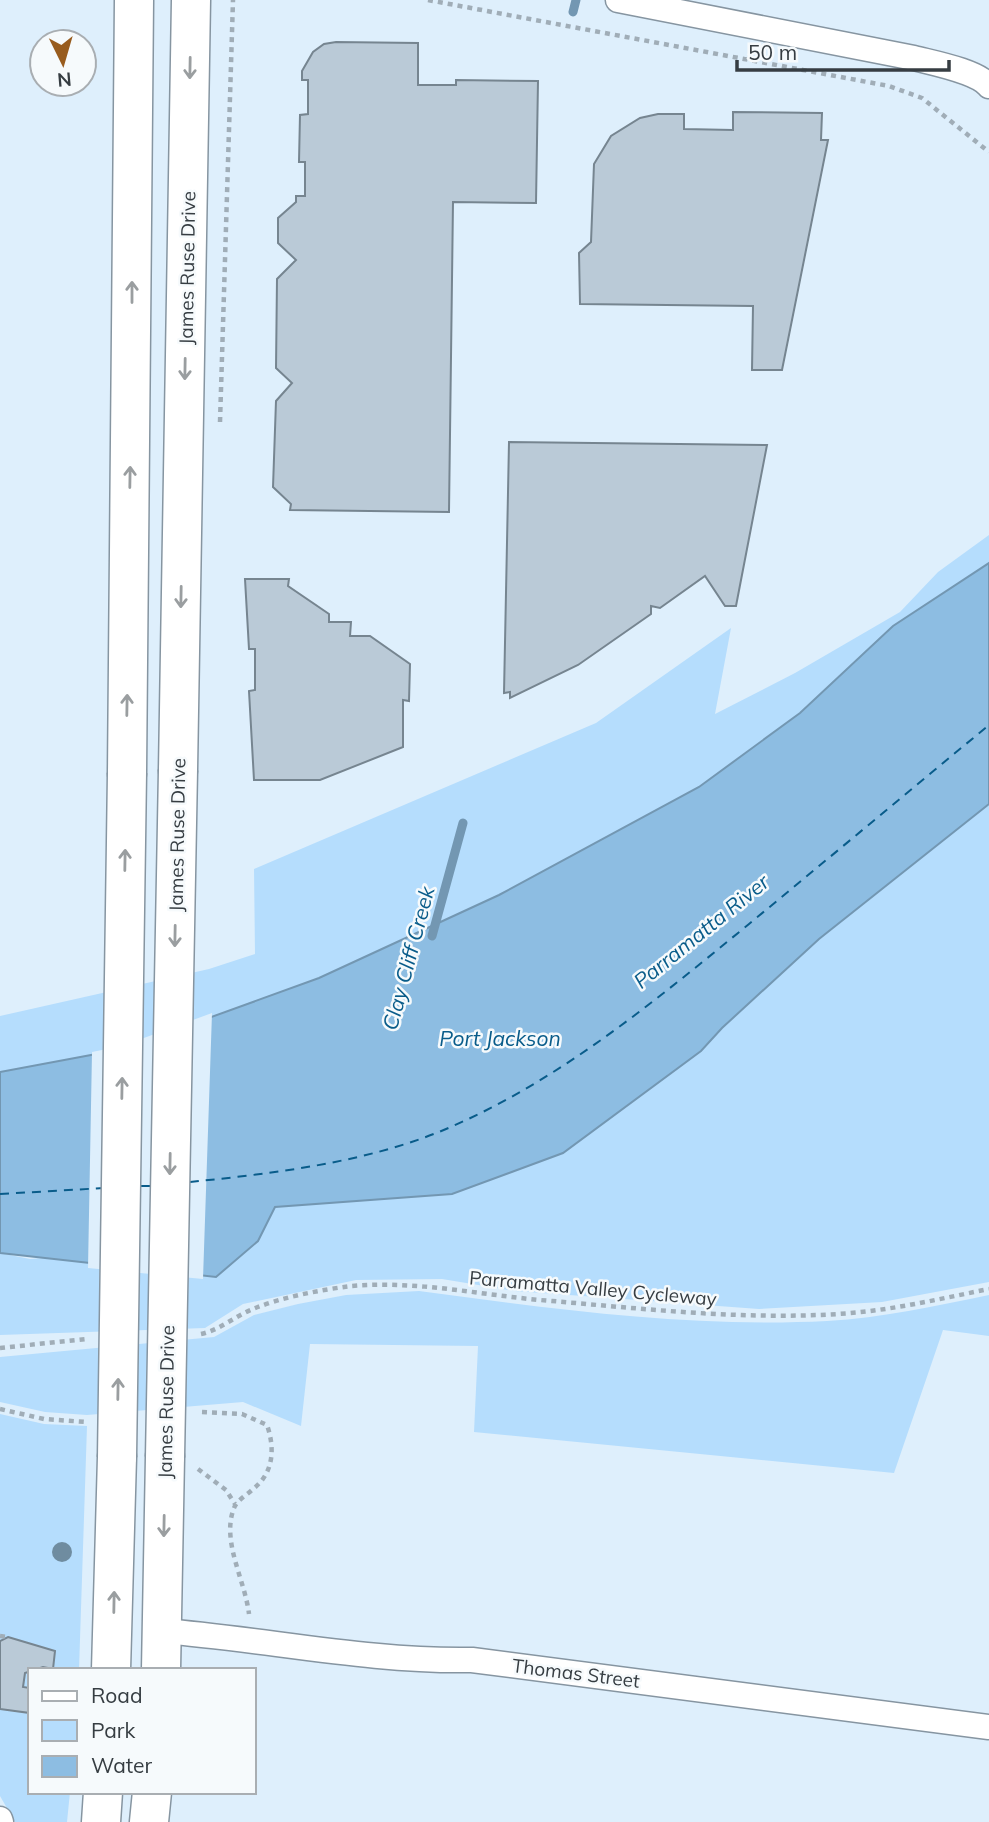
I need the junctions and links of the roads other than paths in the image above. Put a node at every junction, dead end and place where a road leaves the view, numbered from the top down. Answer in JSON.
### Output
{"nodes":[{"id":1,"x":134,"y":0,"type":"edge"},
{"id":2,"x":191,"y":0,"type":"edge"},
{"id":3,"x":618,"y":0,"type":"edge"},
{"id":4,"x":988,"y":78,"type":"edge"},
{"id":5,"x":162,"y":1631,"type":"junction"},
{"id":6,"x":111,"y":1668,"type":"edge"},
{"id":7,"x":161,"y":1668,"type":"edge"},
{"id":8,"x":989,"y":1727,"type":"edge"},
{"id":9,"x":103,"y":1794,"type":"edge"},
{"id":10,"x":152,"y":1794,"type":"edge"},
{"id":11,"x":101,"y":1822,"type":"edge"},
{"id":12,"x":149,"y":1822,"type":"edge"}],
"edges":[{"from":6,"to":1,"type":"main road","one_way":true,"bridge":true},
{"from":2,"to":5,"type":"main road","name":"James Ruse Drive","one_way":true,"bridge":true},
{"from":3,"to":4,"type":"street"},
{"from":5,"to":7,"type":"main road","name":"James Ruse Drive"},
{"from":5,"to":8,"type":"street","name":"Thomas Street"},
{"from":9,"to":11,"type":"main road"},
{"from":10,"to":12,"type":"main road"}]}
